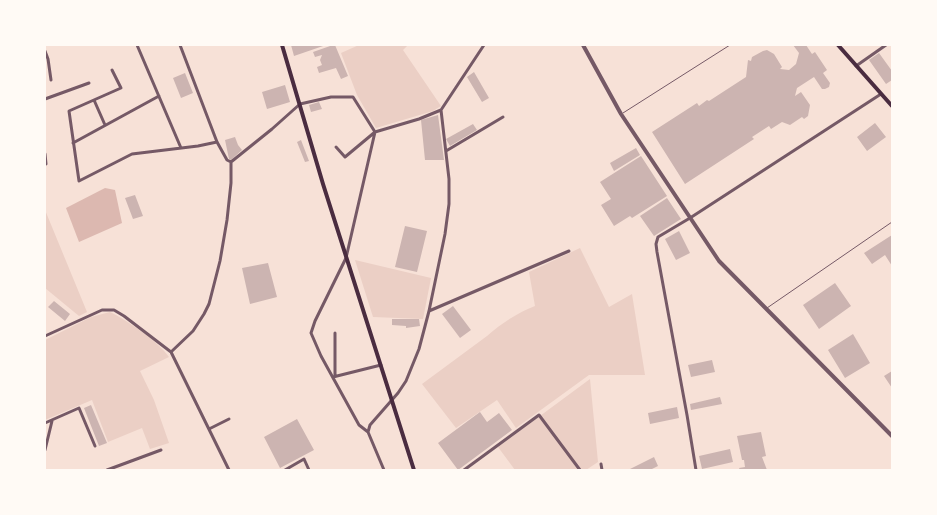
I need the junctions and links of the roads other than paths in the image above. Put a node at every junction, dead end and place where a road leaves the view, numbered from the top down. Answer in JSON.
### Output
{"nodes":[{"id":1,"x":137,"y":45,"type":"edge"},
{"id":2,"x":180,"y":45,"type":"edge"},
{"id":3,"x":282,"y":45,"type":"edge"},
{"id":4,"x":483,"y":45,"type":"edge"},
{"id":5,"x":583,"y":45,"type":"edge"},
{"id":6,"x":730,"y":45,"type":"edge"},
{"id":7,"x":838,"y":45,"type":"edge"},
{"id":8,"x":886,"y":45,"type":"edge"},
{"id":9,"x":45,"y":51,"type":"edge"},
{"id":10,"x":856,"y":66,"type":"junction"},
{"id":11,"x":112,"y":70,"type":"dead end"},
{"id":12,"x":51,"y":80,"type":"dead end"},
{"id":13,"x":89,"y":83,"type":"dead end"},
{"id":14,"x":881,"y":94,"type":"junction"},
{"id":15,"x":159,"y":96,"type":"junction"},
{"id":16,"x":45,"y":99,"type":"edge"},
{"id":17,"x":94,"y":100,"type":"junction"},
{"id":18,"x":300,"y":104,"type":"junction"},
{"id":19,"x":892,"y":106,"type":"edge"},
{"id":20,"x":441,"y":110,"type":"junction"},
{"id":21,"x":621,"y":114,"type":"junction"},
{"id":22,"x":503,"y":117,"type":"dead end"},
{"id":23,"x":106,"y":125,"type":"junction"},
{"id":24,"x":375,"y":132,"type":"junction"},
{"id":25,"x":217,"y":142,"type":"junction"},
{"id":26,"x":73,"y":143,"type":"junction"},
{"id":27,"x":336,"y":147,"type":"dead end"},
{"id":28,"x":181,"y":148,"type":"junction"},
{"id":29,"x":446,"y":151,"type":"junction"},
{"id":30,"x":45,"y":154,"type":"edge"},
{"id":31,"x":231,"y":162,"type":"junction"},
{"id":32,"x":46,"y":164,"type":"dead end"},
{"id":33,"x":690,"y":218,"type":"junction"},
{"id":34,"x":892,"y":222,"type":"edge"},
{"id":35,"x":569,"y":251,"type":"dead end"},
{"id":36,"x":346,"y":258,"type":"junction"},
{"id":37,"x":765,"y":309,"type":"junction"},
{"id":38,"x":429,"y":311,"type":"junction"},
{"id":39,"x":335,"y":333,"type":"dead end"},
{"id":40,"x":45,"y":336,"type":"edge"},
{"id":41,"x":171,"y":352,"type":"junction"},
{"id":42,"x":381,"y":365,"type":"junction"},
{"id":43,"x":334,"y":377,"type":"junction"},
{"id":44,"x":392,"y":399,"type":"junction"},
{"id":45,"x":229,"y":419,"type":"dead end"},
{"id":46,"x":53,"y":420,"type":"junction"},
{"id":47,"x":45,"y":423,"type":"edge"},
{"id":48,"x":209,"y":429,"type":"junction"},
{"id":49,"x":368,"y":432,"type":"junction"},
{"id":50,"x":892,"y":436,"type":"edge"},
{"id":51,"x":95,"y":446,"type":"dead end"},
{"id":52,"x":45,"y":450,"type":"edge"},
{"id":53,"x":161,"y":450,"type":"dead end"},
{"id":54,"x":601,"y":464,"type":"dead end"},
{"id":55,"x":107,"y":470,"type":"edge"},
{"id":56,"x":229,"y":470,"type":"edge"},
{"id":57,"x":285,"y":470,"type":"edge"},
{"id":58,"x":308,"y":470,"type":"edge"},
{"id":59,"x":384,"y":470,"type":"edge"},
{"id":60,"x":414,"y":470,"type":"edge"},
{"id":61,"x":464,"y":470,"type":"edge"},
{"id":62,"x":580,"y":470,"type":"edge"},
{"id":63,"x":602,"y":470,"type":"edge"},
{"id":64,"x":696,"y":470,"type":"edge"}],
"edges":[{"from":1,"to":15,"type":"street"},
{"from":2,"to":25,"type":"street"},
{"from":3,"to":18,"type":"main road"},
{"from":4,"to":20,"type":"street"},
{"from":5,"to":21,"type":"street"},
{"from":6,"to":21,"type":"lane"},
{"from":7,"to":10,"type":"main road"},
{"from":8,"to":10,"type":"street"},
{"from":9,"to":12,"type":"street"},
{"from":10,"to":14,"type":"main road"},
{"from":11,"to":17,"type":"street"},
{"from":13,"to":16,"type":"street"},
{"from":14,"to":19,"type":"main road"},
{"from":14,"to":33,"type":"street"},
{"from":15,"to":23,"type":"street"},
{"from":15,"to":28,"type":"street"},
{"from":17,"to":23,"type":"street"},
{"from":17,"to":26,"type":"street"},
{"from":18,"to":24,"type":"street"},
{"from":18,"to":31,"type":"street"},
{"from":18,"to":36,"type":"main road"},
{"from":20,"to":24,"type":"street"},
{"from":20,"to":29,"type":"street"},
{"from":21,"to":33,"type":"street"},
{"from":22,"to":29,"type":"street"},
{"from":23,"to":26,"type":"street"},
{"from":24,"to":27,"type":"street"},
{"from":24,"to":36,"type":"street"},
{"from":25,"to":28,"type":"street"},
{"from":25,"to":31,"type":"street"},
{"from":26,"to":28,"type":"street"},
{"from":29,"to":38,"type":"street"},
{"from":30,"to":32,"type":"street"},
{"from":31,"to":41,"type":"street"},
{"from":33,"to":37,"type":"street"},
{"from":33,"to":64,"type":"street"},
{"from":34,"to":37,"type":"lane"},
{"from":35,"to":38,"type":"street"},
{"from":36,"to":42,"type":"main road"},
{"from":36,"to":43,"type":"street"},
{"from":37,"to":50,"type":"street"},
{"from":38,"to":44,"type":"street"},
{"from":39,"to":43,"type":"street"},
{"from":40,"to":41,"type":"street"},
{"from":41,"to":48,"type":"street"},
{"from":42,"to":43,"type":"street"},
{"from":42,"to":44,"type":"main road"},
{"from":43,"to":49,"type":"street"},
{"from":44,"to":49,"type":"street"},
{"from":44,"to":60,"type":"main road"},
{"from":45,"to":48,"type":"street"},
{"from":46,"to":47,"type":"street"},
{"from":46,"to":51,"type":"street"},
{"from":46,"to":52,"type":"street"},
{"from":48,"to":56,"type":"street"},
{"from":49,"to":59,"type":"street"},
{"from":53,"to":55,"type":"street"},
{"from":54,"to":63,"type":"street"},
{"from":57,"to":58,"type":"street"},
{"from":61,"to":62,"type":"street"}]}
